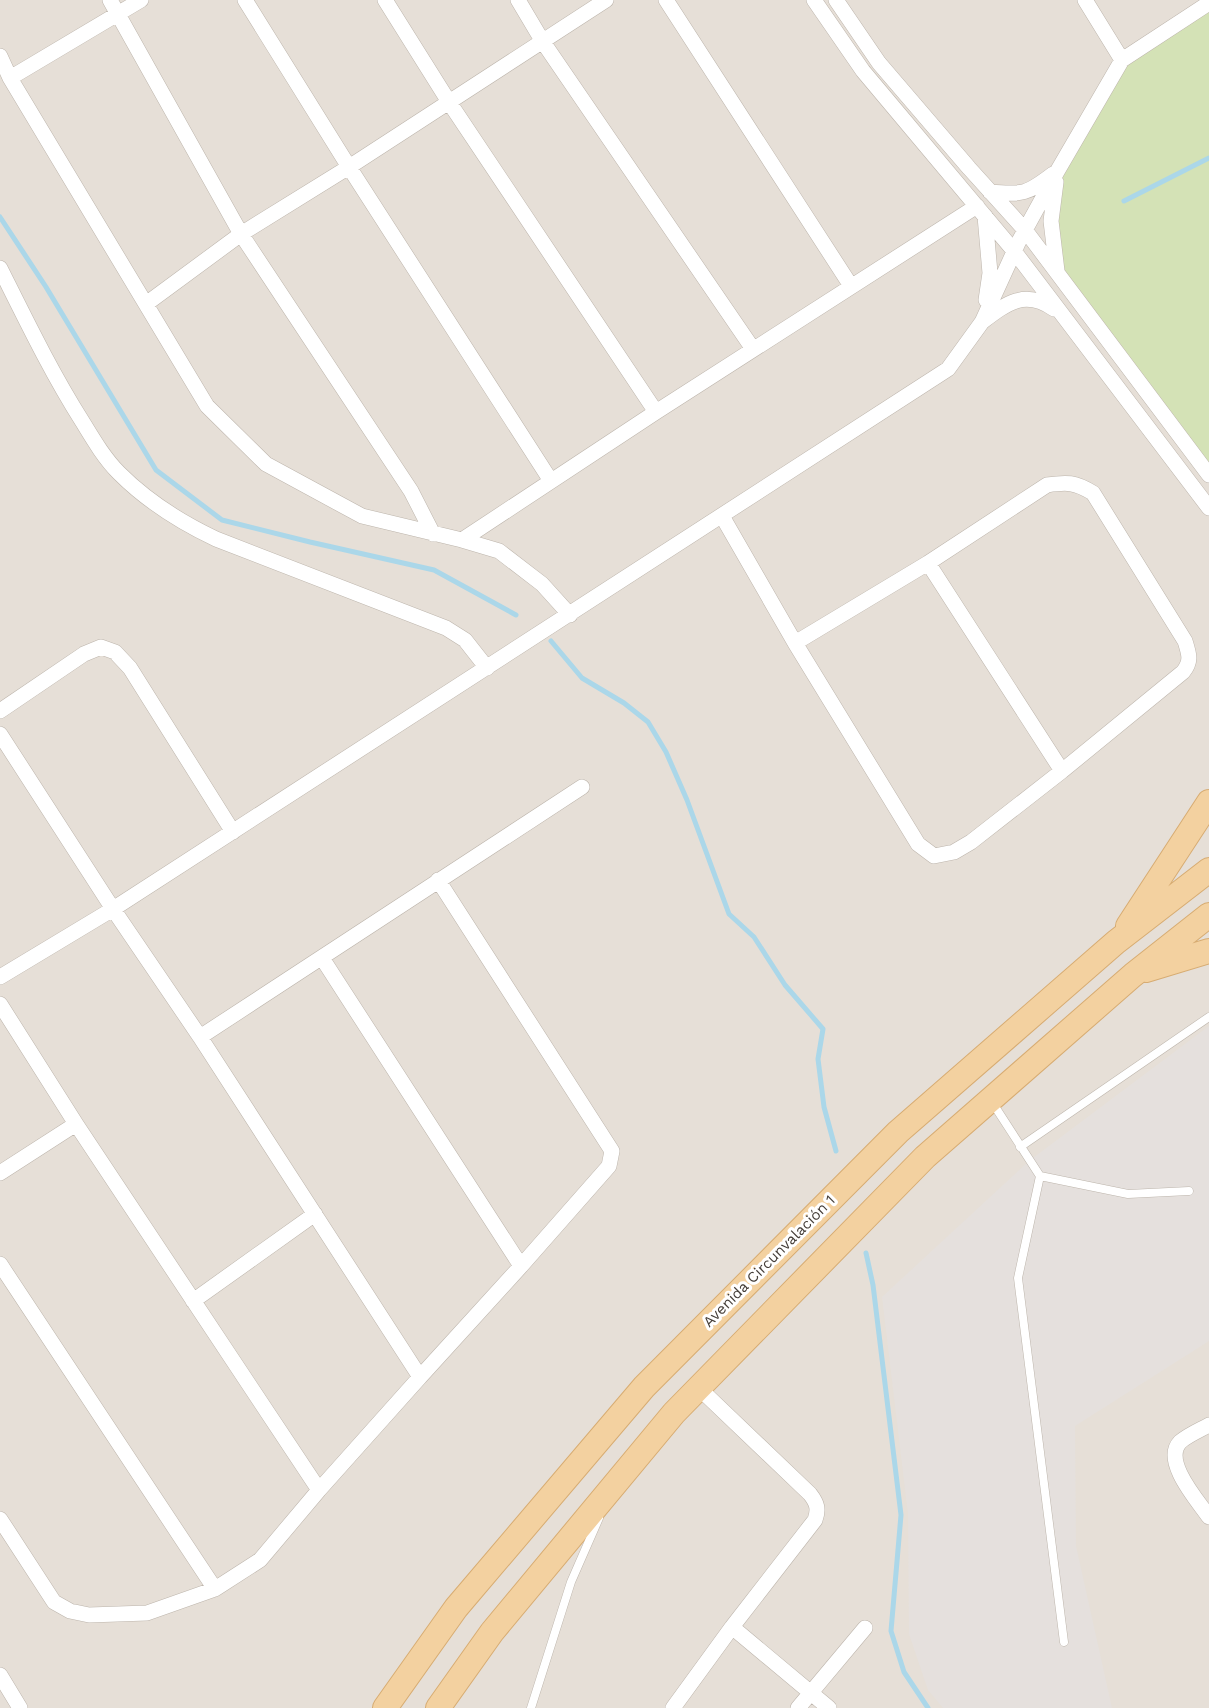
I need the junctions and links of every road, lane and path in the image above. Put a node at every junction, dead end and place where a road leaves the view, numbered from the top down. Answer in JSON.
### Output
{"nodes":[{"id":1,"x":110,"y":0,"type":"edge"},
{"id":2,"x":141,"y":0,"type":"edge"},
{"id":3,"x":245,"y":0,"type":"edge"},
{"id":4,"x":386,"y":0,"type":"edge"},
{"id":5,"x":518,"y":0,"type":"edge"},
{"id":6,"x":606,"y":0,"type":"edge"},
{"id":7,"x":666,"y":0,"type":"edge"},
{"id":8,"x":814,"y":0,"type":"edge"},
{"id":9,"x":836,"y":0,"type":"edge"},
{"id":10,"x":1085,"y":0,"type":"edge"},
{"id":11,"x":1209,"y":3,"type":"edge"},
{"id":12,"x":117,"y":15,"type":"junction"},
{"id":13,"x":543,"y":42,"type":"junction"},
{"id":14,"x":0,"y":56,"type":"edge"},
{"id":15,"x":1122,"y":60,"type":"junction"},
{"id":16,"x":10,"y":78,"type":"junction"},
{"id":17,"x":449,"y":102,"type":"junction"},
{"id":18,"x":349,"y":167,"type":"junction"},
{"id":19,"x":969,"y":168,"type":"junction"},
{"id":20,"x":1058,"y":170,"type":"junction"},
{"id":21,"x":956,"y":181,"type":"junction"},
{"id":22,"x":990,"y":192,"type":"junction"},
{"id":23,"x":981,"y":211,"type":"junction"},
{"id":24,"x":1025,"y":230,"type":"junction"},
{"id":25,"x":241,"y":234,"type":"junction"},
{"id":26,"x":1014,"y":251,"type":"junction"},
{"id":27,"x":0,"y":268,"type":"edge"},
{"id":28,"x":1058,"y":273,"type":"junction"},
{"id":29,"x":851,"y":286,"type":"junction"},
{"id":30,"x":146,"y":304,"type":"junction"},
{"id":31,"x":1065,"y":318,"type":"junction"},
{"id":32,"x":982,"y":322,"type":"junction"},
{"id":33,"x":753,"y":350,"type":"junction"},
{"id":34,"x":656,"y":412,"type":"junction"},
{"id":35,"x":1209,"y":475,"type":"edge"},
{"id":36,"x":551,"y":481,"type":"junction"},
{"id":37,"x":1209,"y":508,"type":"edge"},
{"id":38,"x":722,"y":516,"type":"junction"},
{"id":39,"x":433,"y":534,"type":"junction"},
{"id":40,"x":462,"y":540,"type":"junction"},
{"id":41,"x":928,"y":563,"type":"junction"},
{"id":42,"x":570,"y":615,"type":"junction"},
{"id":43,"x":795,"y":643,"type":"junction"},
{"id":44,"x":487,"y":668,"type":"junction"},
{"id":45,"x":0,"y":711,"type":"edge"},
{"id":46,"x":0,"y":734,"type":"edge"},
{"id":47,"x":1062,"y":771,"type":"junction"},
{"id":48,"x":582,"y":787,"type":"dead end"},
{"id":49,"x":1209,"y":802,"type":"edge"},
{"id":50,"x":233,"y":832,"type":"junction"},
{"id":51,"x":1209,"y":870,"type":"edge"},
{"id":52,"x":438,"y":880,"type":"junction"},
{"id":53,"x":113,"y":909,"type":"junction"},
{"id":54,"x":1209,"y":915,"type":"edge"},
{"id":55,"x":1116,"y":942,"type":"junction"},
{"id":56,"x":1209,"y":951,"type":"edge"},
{"id":57,"x":322,"y":958,"type":"junction"},
{"id":58,"x":1133,"y":975,"type":"junction"},
{"id":59,"x":0,"y":977,"type":"edge"},
{"id":60,"x":0,"y":1004,"type":"edge"},
{"id":61,"x":1209,"y":1017,"type":"edge"},
{"id":62,"x":200,"y":1036,"type":"junction"},
{"id":63,"x":991,"y":1100,"type":"junction"},
{"id":64,"x":76,"y":1124,"type":"junction"},
{"id":65,"x":1020,"y":1147,"type":"junction"},
{"id":66,"x":0,"y":1173,"type":"edge"},
{"id":67,"x":1040,"y":1176,"type":"junction"},
{"id":68,"x":1189,"y":1191,"type":"dead end"},
{"id":69,"x":315,"y":1214,"type":"junction"},
{"id":70,"x":0,"y":1264,"type":"edge"},
{"id":71,"x":521,"y":1266,"type":"junction"},
{"id":72,"x":193,"y":1301,"type":"junction"},
{"id":73,"x":420,"y":1377,"type":"junction"},
{"id":74,"x":699,"y":1388,"type":"junction"},
{"id":75,"x":1209,"y":1425,"type":"edge"},
{"id":76,"x":613,"y":1486,"type":"junction"},
{"id":77,"x":319,"y":1490,"type":"junction"},
{"id":78,"x":1209,"y":1517,"type":"edge"},
{"id":79,"x":0,"y":1519,"type":"edge"},
{"id":80,"x":216,"y":1589,"type":"junction"},
{"id":81,"x":732,"y":1628,"type":"junction"},
{"id":82,"x":865,"y":1628,"type":"dead end"},
{"id":83,"x":1064,"y":1642,"type":"dead end"},
{"id":84,"x":0,"y":1675,"type":"edge"},
{"id":85,"x":810,"y":1693,"type":"junction"},
{"id":86,"x":20,"y":1708,"type":"edge"},
{"id":87,"x":385,"y":1708,"type":"edge"},
{"id":88,"x":438,"y":1708,"type":"edge"},
{"id":89,"x":531,"y":1708,"type":"edge"},
{"id":90,"x":673,"y":1708,"type":"edge"},
{"id":91,"x":798,"y":1708,"type":"edge"},
{"id":92,"x":829,"y":1708,"type":"edge"}],
"edges":[{"from":1,"to":12,"type":"street"},
{"from":2,"to":12,"type":"street"},
{"from":3,"to":18,"type":"street"},
{"from":4,"to":17,"type":"street"},
{"from":5,"to":13,"type":"street"},
{"from":6,"to":13,"type":"street"},
{"from":7,"to":29,"type":"street"},
{"from":8,"to":21,"type":"street"},
{"from":9,"to":19,"type":"street"},
{"from":10,"to":15,"type":"street"},
{"from":11,"to":15,"type":"street"},
{"from":12,"to":16,"type":"street"},
{"from":12,"to":25,"type":"street"},
{"from":13,"to":17,"type":"street"},
{"from":13,"to":33,"type":"street"},
{"from":14,"to":16,"type":"street"},
{"from":15,"to":20,"type":"street"},
{"from":16,"to":30,"type":"street"},
{"from":17,"to":18,"type":"street"},
{"from":17,"to":34,"type":"street"},
{"from":18,"to":25,"type":"street"},
{"from":18,"to":36,"type":"street"},
{"from":19,"to":21,"type":"street"},
{"from":19,"to":22,"type":"street"},
{"from":20,"to":22,"type":"street"},
{"from":20,"to":24,"type":"street"},
{"from":20,"to":28,"type":"street"},
{"from":21,"to":23,"type":"street"},
{"from":22,"to":24,"type":"street"},
{"from":23,"to":26,"type":"street"},
{"from":23,"to":29,"type":"street"},
{"from":23,"to":32,"type":"street"},
{"from":24,"to":26,"type":"street"},
{"from":24,"to":28,"type":"street"},
{"from":25,"to":30,"type":"street"},
{"from":25,"to":39,"type":"street"},
{"from":26,"to":31,"type":"street"},
{"from":26,"to":32,"type":"street"},
{"from":27,"to":44,"type":"street"},
{"from":28,"to":35,"type":"street"},
{"from":29,"to":33,"type":"street"},
{"from":30,"to":39,"type":"street"},
{"from":31,"to":32,"type":"street"},
{"from":31,"to":37,"type":"street"},
{"from":32,"to":38,"type":"street"},
{"from":33,"to":34,"type":"street"},
{"from":34,"to":36,"type":"street"},
{"from":36,"to":40,"type":"street"},
{"from":38,"to":42,"type":"street"},
{"from":38,"to":43,"type":"street"},
{"from":39,"to":40,"type":"street"},
{"from":40,"to":42,"type":"street"},
{"from":41,"to":43,"type":"street"},
{"from":41,"to":47,"type":"street"},
{"from":41,"to":47,"type":"street"},
{"from":42,"to":44,"type":"street"},
{"from":43,"to":47,"type":"street"},
{"from":44,"to":50,"type":"street"},
{"from":45,"to":50,"type":"street"},
{"from":46,"to":53,"type":"street"},
{"from":48,"to":52,"type":"street"},
{"from":49,"to":55,"type":"main road"},
{"from":50,"to":53,"type":"street"},
{"from":51,"to":55,"type":"main road","name":"Avenida Circunvalación 1"},
{"from":52,"to":57,"type":"street"},
{"from":52,"to":71,"type":"street"},
{"from":53,"to":59,"type":"street"},
{"from":53,"to":62,"type":"street"},
{"from":54,"to":58,"type":"main road"},
{"from":55,"to":87,"type":"main road","name":"Avenida Circunvalación 1"},
{"from":56,"to":58,"type":"main road"},
{"from":57,"to":62,"type":"street"},
{"from":57,"to":71,"type":"street"},
{"from":58,"to":63,"type":"main road"},
{"from":60,"to":64,"type":"street"},
{"from":61,"to":65,"type":"lane"},
{"from":62,"to":69,"type":"street"},
{"from":63,"to":65,"type":"lane"},
{"from":63,"to":74,"type":"main road"},
{"from":64,"to":66,"type":"street"},
{"from":64,"to":72,"type":"street"},
{"from":65,"to":67,"type":"lane"},
{"from":67,"to":68,"type":"lane"},
{"from":67,"to":83,"type":"lane"},
{"from":69,"to":72,"type":"street"},
{"from":69,"to":73,"type":"street"},
{"from":70,"to":80,"type":"street"},
{"from":71,"to":73,"type":"street"},
{"from":72,"to":77,"type":"street"},
{"from":73,"to":77,"type":"street"},
{"from":74,"to":76,"type":"main road"},
{"from":74,"to":81,"type":"street"},
{"from":75,"to":78,"type":"street"},
{"from":76,"to":88,"type":"main road"},
{"from":76,"to":89,"type":"lane"},
{"from":77,"to":80,"type":"street"},
{"from":79,"to":80,"type":"street"},
{"from":81,"to":85,"type":"street"},
{"from":81,"to":90,"type":"street"},
{"from":82,"to":85,"type":"street"},
{"from":84,"to":86,"type":"street"},
{"from":85,"to":91,"type":"street"},
{"from":85,"to":92,"type":"street"}]}
